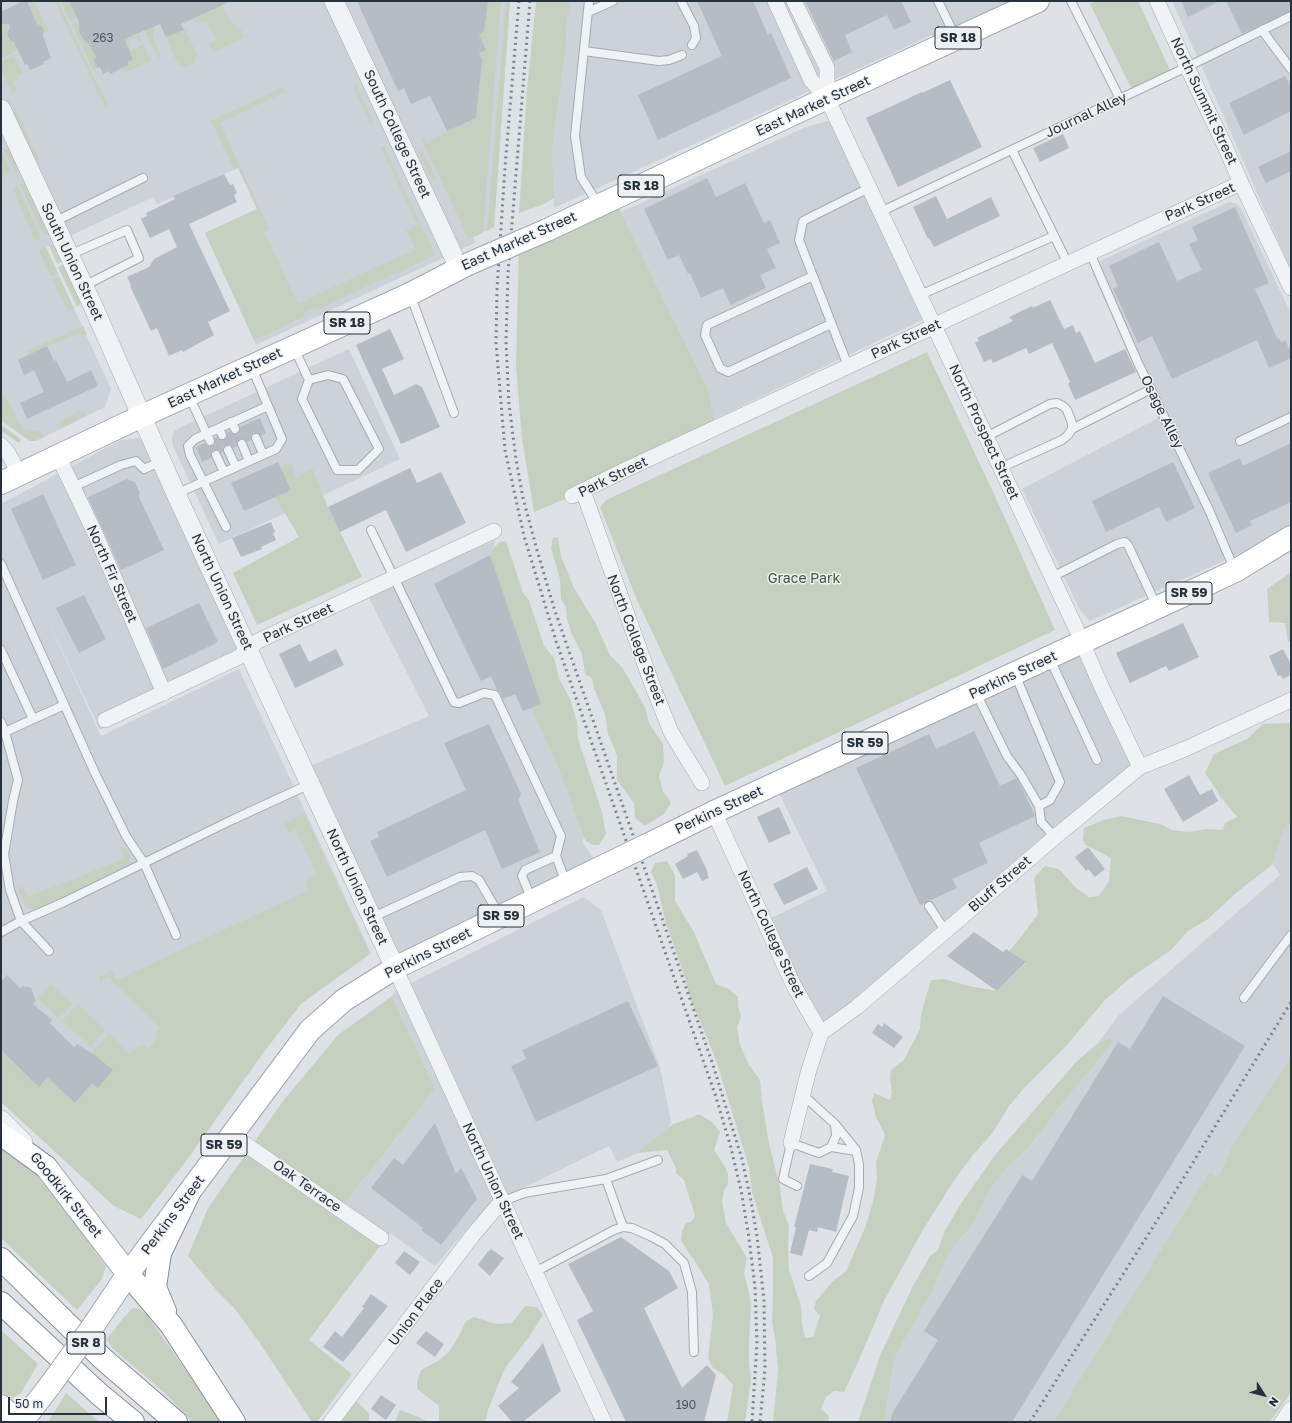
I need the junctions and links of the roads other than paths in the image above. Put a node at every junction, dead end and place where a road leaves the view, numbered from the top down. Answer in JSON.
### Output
{"nodes":[{"id":1,"x":334,"y":1,"type":"edge"},
{"id":2,"x":589,"y":1,"type":"edge"},
{"id":3,"x":613,"y":1,"type":"edge"},
{"id":4,"x":681,"y":1,"type":"edge"},
{"id":5,"x":775,"y":1,"type":"edge"},
{"id":6,"x":794,"y":1,"type":"edge"},
{"id":7,"x":938,"y":1,"type":"edge"},
{"id":8,"x":1038,"y":1,"type":"edge"},
{"id":9,"x":1071,"y":1,"type":"edge"},
{"id":10,"x":1158,"y":1,"type":"edge"},
{"id":11,"x":588,"y":12,"type":"junction"},
{"id":12,"x":1291,"y":16,"type":"edge"},
{"id":13,"x":1262,"y":30,"type":"junction"},
{"id":14,"x":956,"y":39,"type":"junction"},
{"id":15,"x":692,"y":45,"type":"dead end"},
{"id":16,"x":584,"y":51,"type":"junction"},
{"id":17,"x":682,"y":55,"type":"dead end"},
{"id":18,"x":1187,"y":67,"type":"junction"},
{"id":19,"x":1291,"y":69,"type":"edge"},
{"id":20,"x":827,"y":98,"type":"junction"},
{"id":21,"x":1120,"y":99,"type":"junction"},
{"id":22,"x":1,"y":109,"type":"edge"},
{"id":23,"x":1012,"y":150,"type":"junction"},
{"id":24,"x":143,"y":178,"type":"dead end"},
{"id":25,"x":1241,"y":184,"type":"junction"},
{"id":26,"x":869,"y":188,"type":"junction"},
{"id":27,"x":599,"y":205,"type":"junction"},
{"id":28,"x":880,"y":212,"type":"junction"},
{"id":29,"x":54,"y":222,"type":"junction"},
{"id":30,"x":1054,"y":236,"type":"junction"},
{"id":31,"x":1090,"y":253,"type":"junction"},
{"id":32,"x":70,"y":255,"type":"junction"},
{"id":33,"x":1068,"y":264,"type":"junction"},
{"id":34,"x":462,"y":266,"type":"junction"},
{"id":35,"x":813,"y":276,"type":"junction"},
{"id":36,"x":84,"y":286,"type":"junction"},
{"id":37,"x":1291,"y":288,"type":"edge"},
{"id":38,"x":410,"y":294,"type":"junction"},
{"id":39,"x":920,"y":295,"type":"junction"},
{"id":40,"x":831,"y":324,"type":"junction"},
{"id":41,"x":934,"y":326,"type":"junction"},
{"id":42,"x":293,"y":347,"type":"junction"},
{"id":43,"x":848,"y":366,"type":"junction"},
{"id":44,"x":252,"y":367,"type":"junction"},
{"id":45,"x":309,"y":380,"type":"junction"},
{"id":46,"x":1151,"y":389,"type":"junction"},
{"id":47,"x":188,"y":395,"type":"junction"},
{"id":48,"x":268,"y":406,"type":"junction"},
{"id":49,"x":454,"y":413,"type":"dead end"},
{"id":50,"x":142,"y":416,"type":"junction"},
{"id":51,"x":1291,"y":417,"type":"edge"},
{"id":52,"x":1072,"y":429,"type":"junction"},
{"id":53,"x":208,"y":437,"type":"junction"},
{"id":54,"x":986,"y":437,"type":"junction"},
{"id":55,"x":256,"y":438,"type":"dead end"},
{"id":56,"x":1240,"y":441,"type":"dead end"},
{"id":57,"x":242,"y":444,"type":"dead end"},
{"id":58,"x":1,"y":446,"type":"edge"},
{"id":59,"x":228,"y":450,"type":"dead end"},
{"id":60,"x":263,"y":454,"type":"junction"},
{"id":61,"x":216,"y":455,"type":"dead end"},
{"id":62,"x":58,"y":456,"type":"junction"},
{"id":63,"x":250,"y":460,"type":"junction"},
{"id":64,"x":162,"y":461,"type":"junction"},
{"id":65,"x":236,"y":467,"type":"junction"},
{"id":66,"x":1000,"y":468,"type":"junction"},
{"id":67,"x":224,"y":472,"type":"junction"},
{"id":68,"x":10,"y":479,"type":"edge"},
{"id":69,"x":203,"y":482,"type":"junction"},
{"id":70,"x":73,"y":487,"type":"junction"},
{"id":71,"x":176,"y":494,"type":"junction"},
{"id":72,"x":577,"y":494,"type":"joint"},
{"id":73,"x":226,"y":527,"type":"dead end"},
{"id":74,"x":372,"y":530,"type":"dead end"},
{"id":75,"x":494,"y":531,"type":"dead end"},
{"id":76,"x":1291,"y":537,"type":"edge"},
{"id":77,"x":1,"y":564,"type":"edge"},
{"id":78,"x":1235,"y":571,"type":"junction"},
{"id":79,"x":1052,"y":576,"type":"junction"},
{"id":80,"x":395,"y":578,"type":"junction"},
{"id":81,"x":1157,"y":608,"type":"junction"},
{"id":82,"x":1083,"y":643,"type":"junction"},
{"id":83,"x":1,"y":650,"type":"edge"},
{"id":84,"x":248,"y":650,"type":"junction"},
{"id":85,"x":1050,"y":658,"type":"junction"},
{"id":86,"x":1015,"y":674,"type":"junction"},
{"id":87,"x":975,"y":692,"type":"junction"},
{"id":88,"x":164,"y":693,"type":"junction"},
{"id":89,"x":1291,"y":700,"type":"edge"},
{"id":90,"x":64,"y":705,"type":"junction"},
{"id":91,"x":33,"y":719,"type":"junction"},
{"id":92,"x":105,"y":720,"type":"dead end"},
{"id":93,"x":1,"y":722,"type":"edge"},
{"id":94,"x":5,"y":732,"type":"junction"},
{"id":95,"x":1097,"y":760,"type":"dead end"},
{"id":96,"x":1140,"y":767,"type":"junction"},
{"id":97,"x":702,"y":783,"type":"dead end"},
{"id":98,"x":310,"y":784,"type":"junction"},
{"id":99,"x":1039,"y":806,"type":"junction"},
{"id":100,"x":714,"y":812,"type":"junction"},
{"id":101,"x":1055,"y":837,"type":"junction"},
{"id":102,"x":556,"y":856,"type":"junction"},
{"id":103,"x":144,"y":863,"type":"junction"},
{"id":104,"x":566,"y":884,"type":"junction"},
{"id":105,"x":533,"y":901,"type":"junction"},
{"id":106,"x":929,"y":906,"type":"dead end"},
{"id":107,"x":500,"y":916,"type":"junction"},
{"id":108,"x":371,"y":918,"type":"junction"},
{"id":109,"x":21,"y":921,"type":"junction"},
{"id":110,"x":1,"y":932,"type":"edge"},
{"id":111,"x":946,"y":932,"type":"junction"},
{"id":112,"x":176,"y":935,"type":"dead end"},
{"id":113,"x":1291,"y":935,"type":"edge"},
{"id":114,"x":49,"y":951,"type":"dead end"},
{"id":115,"x":395,"y":968,"type":"junction"},
{"id":116,"x":1244,"y":998,"type":"dead end"},
{"id":117,"x":821,"y":1033,"type":"junction"},
{"id":118,"x":803,"y":1095,"type":"junction"},
{"id":119,"x":1,"y":1120,"type":"edge"},
{"id":120,"x":835,"y":1124,"type":"junction"},
{"id":121,"x":1,"y":1134,"type":"edge"},
{"id":122,"x":232,"y":1135,"type":"junction"},
{"id":123,"x":791,"y":1143,"type":"junction"},
{"id":124,"x":831,"y":1147,"type":"junction"},
{"id":125,"x":856,"y":1151,"type":"junction"},
{"id":126,"x":658,"y":1160,"type":"dead end"},
{"id":127,"x":46,"y":1167,"type":"junction"},
{"id":128,"x":606,"y":1179,"type":"junction"},
{"id":129,"x":797,"y":1186,"type":"dead end"},
{"id":130,"x":189,"y":1193,"type":"junction"},
{"id":131,"x":501,"y":1202,"type":"junction"},
{"id":132,"x":623,"y":1227,"type":"junction"},
{"id":133,"x":381,"y":1238,"type":"dead end"},
{"id":134,"x":1,"y":1259,"type":"edge"},
{"id":135,"x":535,"y":1272,"type":"junction"},
{"id":136,"x":128,"y":1274,"type":"junction"},
{"id":137,"x":809,"y":1276,"type":"dead end"},
{"id":138,"x":1,"y":1303,"type":"edge"},
{"id":139,"x":171,"y":1325,"type":"junction"},
{"id":140,"x":694,"y":1352,"type":"dead end"},
{"id":141,"x":1,"y":1406,"type":"edge"},
{"id":142,"x":1291,"y":1409,"type":"edge"},
{"id":143,"x":18,"y":1422,"type":"edge"},
{"id":144,"x":22,"y":1422,"type":"edge"},
{"id":145,"x":133,"y":1422,"type":"edge"},
{"id":146,"x":176,"y":1422,"type":"edge"},
{"id":147,"x":234,"y":1422,"type":"edge"},
{"id":148,"x":331,"y":1422,"type":"edge"},
{"id":149,"x":604,"y":1422,"type":"edge"},
{"id":150,"x":1282,"y":1422,"type":"edge"}],
"edges":[{"from":1,"to":34,"type":"street","name":"South College Street"},
{"from":2,"to":11,"type":"lane"},
{"from":3,"to":11,"type":"lane"},
{"from":4,"to":15,"type":"lane"},
{"from":5,"to":20,"type":"street"},
{"from":6,"to":20,"type":"street"},
{"from":7,"to":14,"type":"lane"},
{"from":8,"to":14,"type":"main road","name":"East Market Street","number":"SR 18"},
{"from":9,"to":21,"type":"lane"},
{"from":10,"to":18,"type":"street","name":"North Summit Street"},
{"from":11,"to":16,"type":"lane"},
{"from":12,"to":13,"type":"lane","name":"Journal Alley"},
{"from":13,"to":18,"type":"lane","name":"Journal Alley"},
{"from":13,"to":19,"type":"lane"},
{"from":14,"to":20,"type":"main road","name":"East Market Street","number":"SR 18"},
{"from":16,"to":17,"type":"lane"},
{"from":16,"to":27,"type":"lane"},
{"from":18,"to":21,"type":"lane","name":"Journal Alley"},
{"from":18,"to":25,"type":"street","name":"North Summit Street"},
{"from":20,"to":26,"type":"street","name":"North Prospect Street"},
{"from":20,"to":27,"type":"main road","name":"East Market Street","number":"SR 18"},
{"from":21,"to":23,"type":"lane","name":"Journal Alley"},
{"from":22,"to":29,"type":"street","name":"South Union Street"},
{"from":23,"to":28,"type":"lane","name":"Journal Alley"},
{"from":23,"to":30,"type":"lane"},
{"from":24,"to":29,"type":"lane"},
{"from":25,"to":31,"type":"street","name":"Park Street"},
{"from":25,"to":37,"type":"street","name":"North Summit Street"},
{"from":26,"to":28,"type":"street","name":"North Prospect Street"},
{"from":26,"to":35,"type":"lane"},
{"from":27,"to":34,"type":"main road","name":"East Market Street","number":"SR 18","bridge":true},
{"from":28,"to":39,"type":"street","name":"North Prospect Street"},
{"from":29,"to":32,"type":"street","name":"South Union Street"},
{"from":30,"to":33,"type":"lane"},
{"from":30,"to":39,"type":"lane"},
{"from":31,"to":33,"type":"street","name":"Park Street"},
{"from":31,"to":46,"type":"lane","name":"Osage Alley"},
{"from":32,"to":36,"type":"street","name":"South Union Street"},
{"from":32,"to":36,"type":"lane"},
{"from":33,"to":41,"type":"street","name":"Park Street"},
{"from":34,"to":38,"type":"main road","name":"East Market Street","number":"SR 18"},
{"from":35,"to":40,"type":"lane"},
{"from":35,"to":40,"type":"lane"},
{"from":36,"to":50,"type":"street","name":"South Union Street"},
{"from":38,"to":42,"type":"main road","name":"East Market Street","number":"SR 18"},
{"from":38,"to":49,"type":"lane"},
{"from":39,"to":41,"type":"street","name":"North Prospect Street"},
{"from":40,"to":43,"type":"lane"},
{"from":41,"to":43,"type":"street","name":"Park Street"},
{"from":41,"to":54,"type":"street","name":"North Prospect Street"},
{"from":42,"to":44,"type":"main road","name":"East Market Street","number":"SR 18"},
{"from":42,"to":45,"type":"lane"},
{"from":43,"to":72,"type":"street","name":"Park Street"},
{"from":44,"to":47,"type":"main road","name":"East Market Street","number":"SR 18"},
{"from":44,"to":48,"type":"lane"},
{"from":45,"to":45,"type":"lane"},
{"from":46,"to":52,"type":"lane"},
{"from":46,"to":78,"type":"lane","name":"Osage Alley"},
{"from":47,"to":50,"type":"main road","name":"East Market Street","number":"SR 18"},
{"from":47,"to":53,"type":"lane"},
{"from":48,"to":53,"type":"lane"},
{"from":48,"to":60,"type":"lane"},
{"from":50,"to":62,"type":"main road","name":"East Market Street","number":"SR 18"},
{"from":50,"to":64,"type":"street","name":"North Union Street"},
{"from":51,"to":56,"type":"lane"},
{"from":52,"to":54,"type":"lane"},
{"from":52,"to":66,"type":"lane"},
{"from":53,"to":69,"type":"lane"},
{"from":54,"to":66,"type":"street","name":"North Prospect Street"},
{"from":55,"to":60,"type":"lane"},
{"from":57,"to":63,"type":"lane"},
{"from":58,"to":68,"type":"street"},
{"from":59,"to":65,"type":"lane"},
{"from":60,"to":63,"type":"lane"},
{"from":61,"to":67,"type":"lane"},
{"from":62,"to":68,"type":"main road","name":"East Market Street","number":"SR 18"},
{"from":62,"to":70,"type":"street","name":"North Fir Street"},
{"from":63,"to":65,"type":"lane"},
{"from":64,"to":70,"type":"lane"},
{"from":64,"to":71,"type":"street","name":"North Union Street"},
{"from":65,"to":67,"type":"lane"},
{"from":66,"to":79,"type":"street","name":"North Prospect Street"},
{"from":67,"to":69,"type":"lane"},
{"from":69,"to":71,"type":"lane"},
{"from":69,"to":73,"type":"lane"},
{"from":70,"to":88,"type":"street","name":"North Fir Street"},
{"from":71,"to":84,"type":"street","name":"North Union Street"},
{"from":72,"to":97,"type":"street","name":"North College Street"},
{"from":74,"to":80,"type":"lane"},
{"from":75,"to":80,"type":"street","name":"Park Street"},
{"from":76,"to":78,"type":"main road","number":"SR 59"},
{"from":77,"to":90,"type":"lane"},
{"from":78,"to":81,"type":"main road","number":"SR 59"},
{"from":79,"to":81,"type":"lane"},
{"from":79,"to":82,"type":"street","name":"North Prospect Street"},
{"from":80,"to":84,"type":"street","name":"Park Street"},
{"from":80,"to":102,"type":"lane"},
{"from":81,"to":82,"type":"main road","number":"SR 59"},
{"from":82,"to":85,"type":"main road","name":"Perkins Street","number":"SR 59"},
{"from":82,"to":96,"type":"street","name":"North Prospect Street"},
{"from":83,"to":91,"type":"lane"},
{"from":84,"to":88,"type":"street","name":"Park Street"},
{"from":84,"to":98,"type":"street","name":"North Union Street"},
{"from":85,"to":86,"type":"main road","name":"Perkins Street","number":"SR 59"},
{"from":85,"to":95,"type":"lane"},
{"from":86,"to":87,"type":"main road","name":"Perkins Street","number":"SR 59"},
{"from":86,"to":99,"type":"lane"},
{"from":87,"to":99,"type":"lane"},
{"from":87,"to":100,"type":"main road","name":"Perkins Street","number":"SR 59"},
{"from":88,"to":92,"type":"street","name":"Park Street"},
{"from":89,"to":96,"type":"street","name":"Bluff Street"},
{"from":90,"to":91,"type":"lane"},
{"from":90,"to":103,"type":"lane"},
{"from":91,"to":94,"type":"lane"},
{"from":93,"to":94,"type":"lane"},
{"from":94,"to":109,"type":"lane"},
{"from":96,"to":101,"type":"street","name":"Bluff Street"},
{"from":98,"to":103,"type":"lane"},
{"from":98,"to":108,"type":"street","name":"North Union Street"},
{"from":99,"to":101,"type":"lane"},
{"from":100,"to":104,"type":"main road","name":"Perkins Street","number":"SR 59","bridge":true},
{"from":100,"to":117,"type":"street","name":"North College Street"},
{"from":101,"to":111,"type":"street","name":"Bluff Street"},
{"from":102,"to":104,"type":"lane"},
{"from":102,"to":105,"type":"lane"},
{"from":103,"to":109,"type":"lane"},
{"from":103,"to":112,"type":"lane"},
{"from":104,"to":105,"type":"main road","name":"Perkins Street","number":"SR 59"},
{"from":105,"to":107,"type":"main road","name":"Perkins Street","number":"SR 59"},
{"from":106,"to":111,"type":"lane"},
{"from":107,"to":108,"type":"lane"},
{"from":107,"to":115,"type":"main road","name":"Perkins Street","number":"SR 59"},
{"from":108,"to":115,"type":"street","name":"North Union Street"},
{"from":109,"to":110,"type":"lane"},
{"from":109,"to":114,"type":"lane"},
{"from":111,"to":117,"type":"street","name":"Bluff Street"},
{"from":113,"to":116,"type":"lane"},
{"from":115,"to":122,"type":"main road","name":"Perkins Street","number":"SR 59"},
{"from":115,"to":131,"type":"street","name":"North Union Street"},
{"from":117,"to":118,"type":"street"},
{"from":118,"to":120,"type":"lane"},
{"from":118,"to":123,"type":"street"},
{"from":119,"to":127,"type":"street","name":"Goodkirk Street"},
{"from":120,"to":124,"type":"lane"},
{"from":120,"to":125,"type":"lane"},
{"from":121,"to":127,"type":"main road"},
{"from":122,"to":130,"type":"main road","name":"Perkins Street","number":"SR 59"},
{"from":122,"to":133,"type":"street","name":"Oak Terrace"},
{"from":123,"to":124,"type":"lane"},
{"from":123,"to":129,"type":"lane"},
{"from":124,"to":125,"type":"lane"},
{"from":125,"to":137,"type":"lane"},
{"from":126,"to":128,"type":"lane"},
{"from":127,"to":136,"type":"main road","name":"Goodkirk Street"},
{"from":128,"to":131,"type":"lane"},
{"from":128,"to":132,"type":"lane"},
{"from":130,"to":136,"type":"main road","name":"Perkins Street","number":"SR 59"},
{"from":130,"to":139,"type":"main road"},
{"from":131,"to":135,"type":"street","name":"North Union Street"},
{"from":131,"to":148,"type":"street","name":"Union Place"},
{"from":132,"to":135,"type":"lane"},
{"from":132,"to":140,"type":"lane"},
{"from":134,"to":146,"type":"main road","number":"SR 8"},
{"from":135,"to":149,"type":"street","name":"North Union Street"},
{"from":136,"to":139,"type":"main road","name":"Goodkirk Street"},
{"from":136,"to":144,"type":"main road","name":"Perkins Street","number":"SR 59","bridge":true},
{"from":138,"to":145,"type":"main road","number":"SR 8"},
{"from":139,"to":147,"type":"main road"},
{"from":141,"to":143,"type":"main road"},
{"from":142,"to":150,"type":"street"}]}
